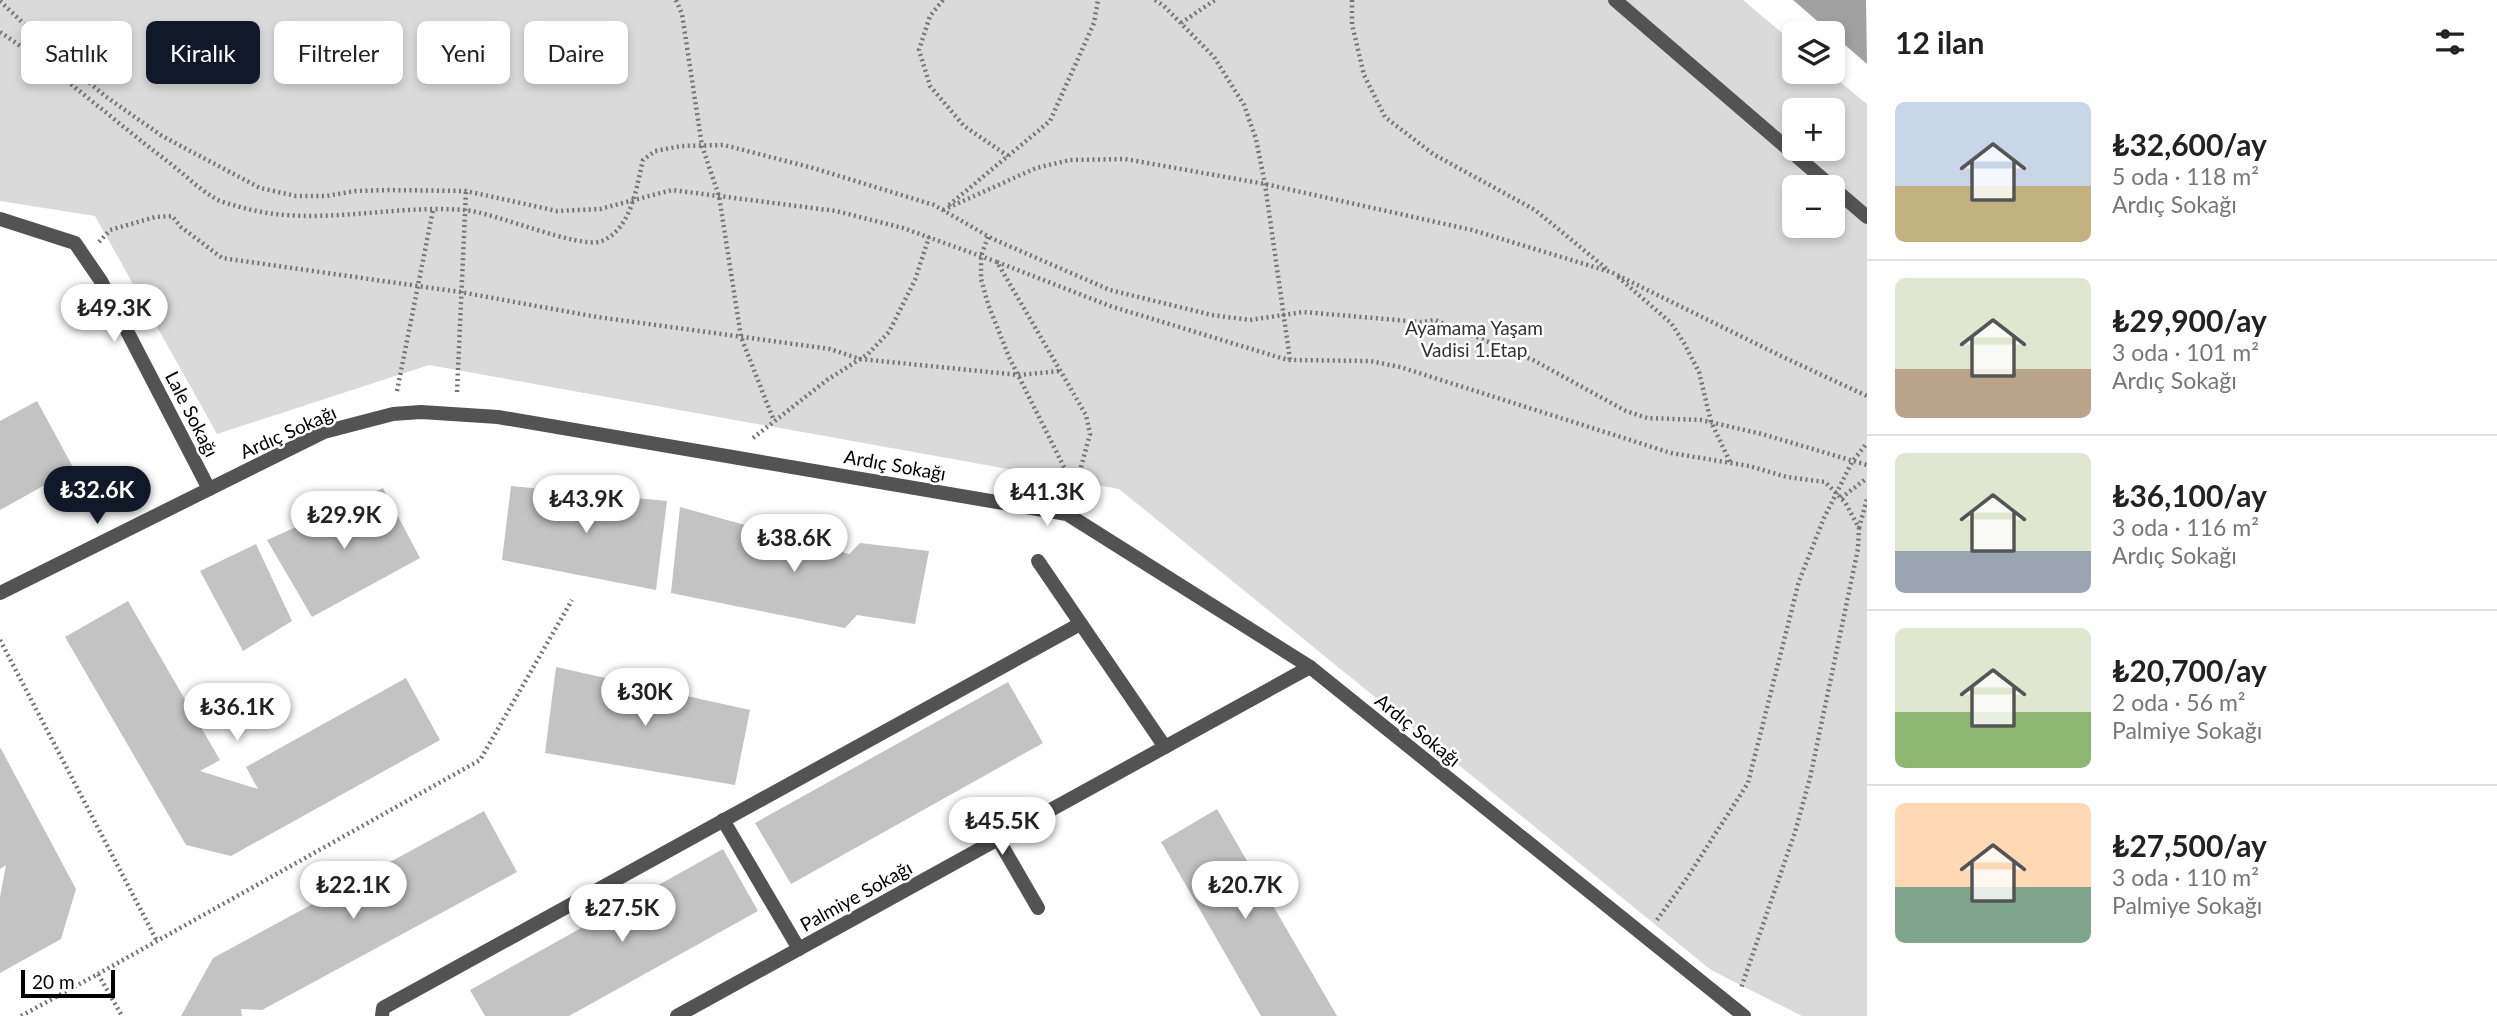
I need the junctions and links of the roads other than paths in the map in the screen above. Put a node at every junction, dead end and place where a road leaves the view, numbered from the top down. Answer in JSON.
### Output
{"nodes":[{"id":1,"x":1615,"y":0,"type":"edge"},
{"id":2,"x":1867,"y":217,"type":"edge"},
{"id":3,"x":0,"y":219,"type":"edge"},
{"id":4,"x":209,"y":489,"type":"junction"},
{"id":5,"x":1038,"y":561,"type":"dead end"},
{"id":6,"x":0,"y":593,"type":"edge"},
{"id":7,"x":1080,"y":624,"type":"junction"},
{"id":8,"x":1310,"y":667,"type":"junction"},
{"id":9,"x":1166,"y":747,"type":"junction"},
{"id":10,"x":723,"y":820,"type":"junction"},
{"id":11,"x":998,"y":839,"type":"junction"},
{"id":12,"x":1038,"y":908,"type":"dead end"},
{"id":13,"x":799,"y":949,"type":"junction"},
{"id":14,"x":1739,"y":1013,"type":"edge"},
{"id":15,"x":382,"y":1016,"type":"edge"},
{"id":16,"x":677,"y":1016,"type":"edge"}],
"edges":[{"from":1,"to":2,"type":"street"},
{"from":3,"to":4,"type":"street","name":"Lale Sokağı"},
{"from":4,"to":6,"type":"street","name":"Ardıç Sokağı"},
{"from":4,"to":8,"type":"street","name":"Ardıç Sokağı"},
{"from":5,"to":7,"type":"street"},
{"from":7,"to":9,"type":"street"},
{"from":7,"to":10,"type":"street"},
{"from":8,"to":9,"type":"street","name":"Palmiye Sokağı"},
{"from":8,"to":14,"type":"street","name":"Ardıç Sokağı"},
{"from":9,"to":11,"type":"street","name":"Palmiye Sokağı"},
{"from":10,"to":13,"type":"street"},
{"from":10,"to":15,"type":"street"},
{"from":11,"to":12,"type":"street"},
{"from":11,"to":13,"type":"street","name":"Palmiye Sokağı"},
{"from":13,"to":16,"type":"street","name":"Palmiye Sokağı"}]}
